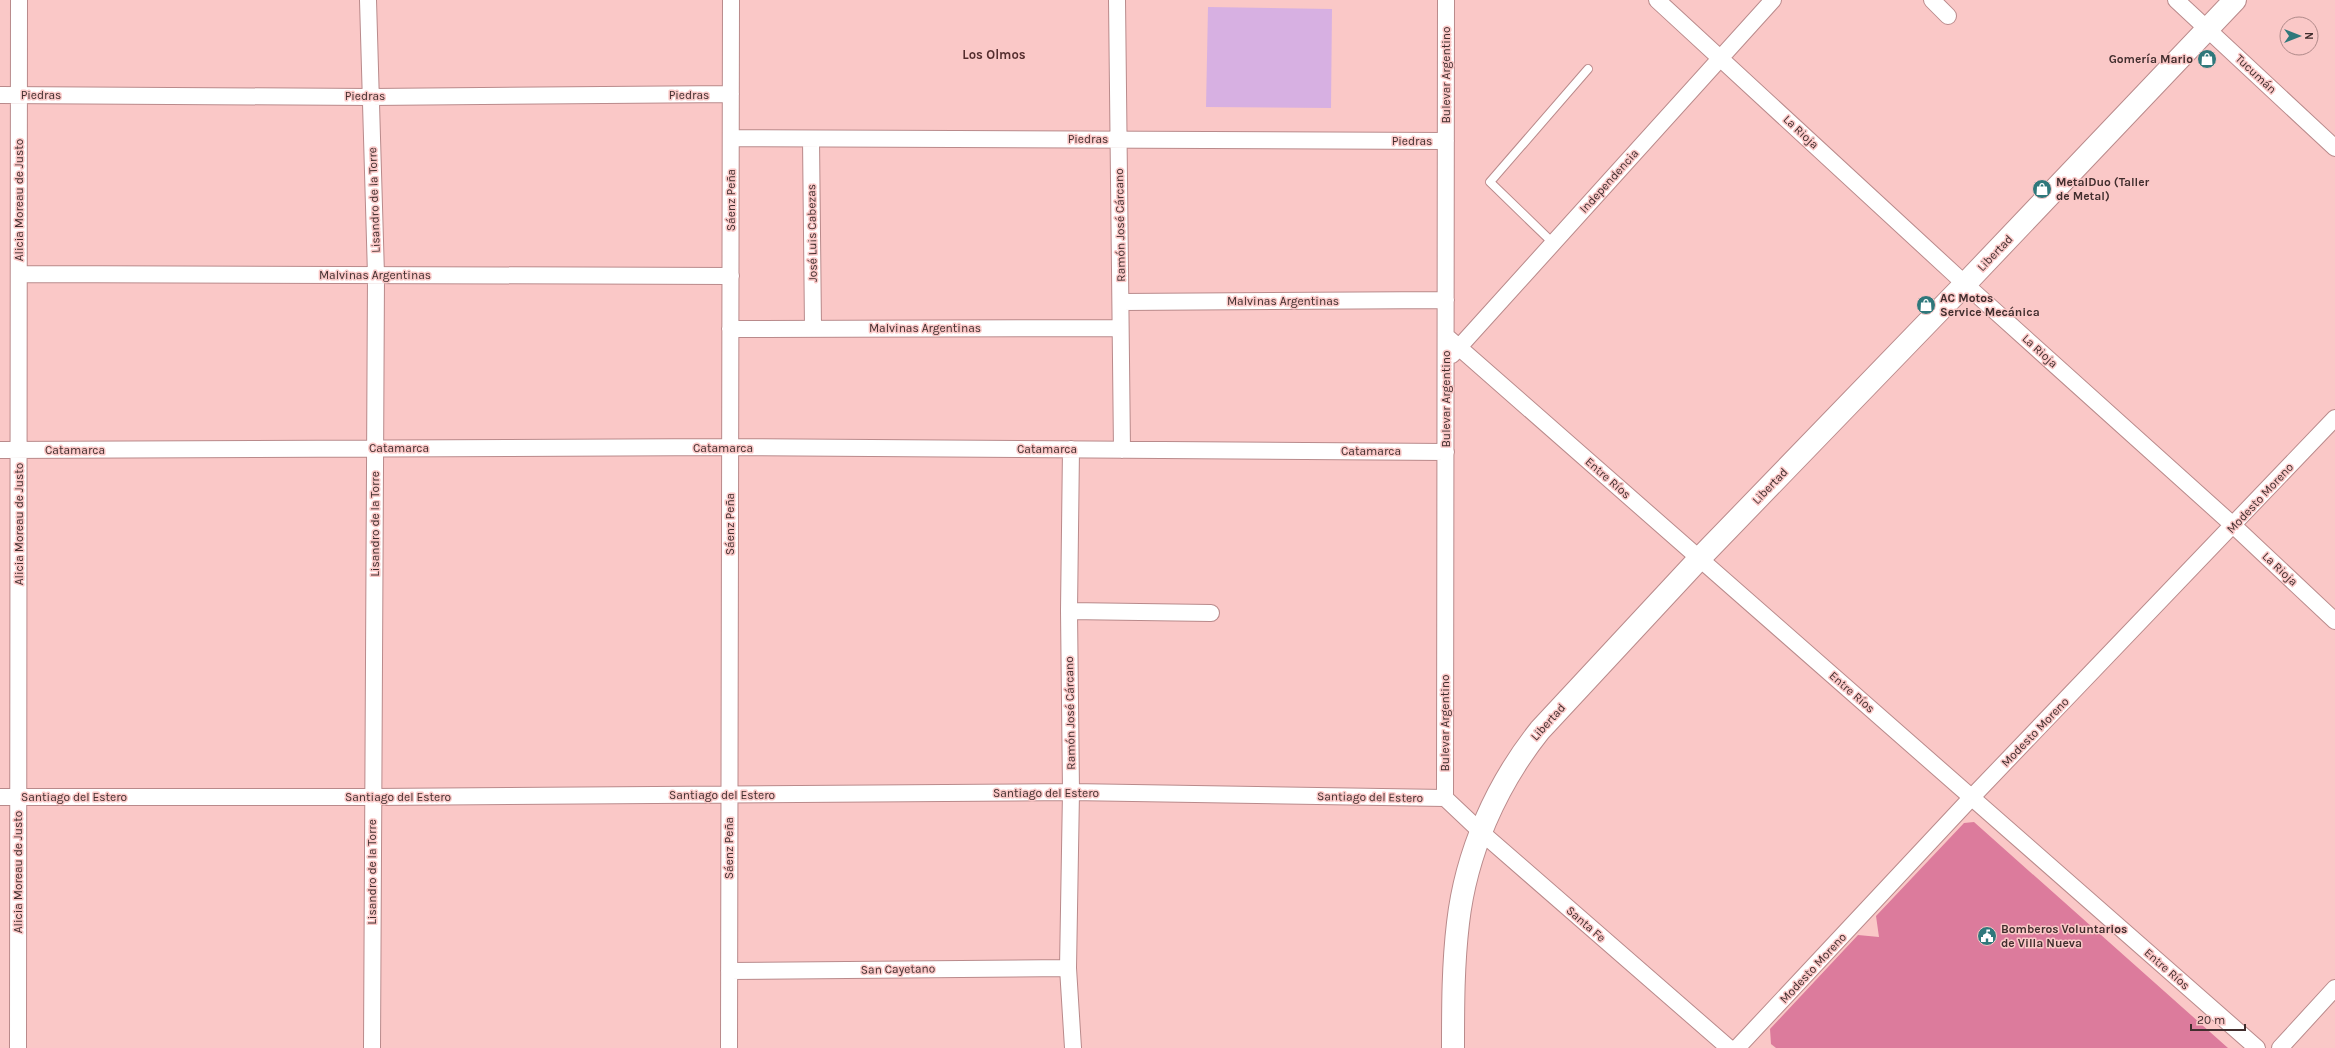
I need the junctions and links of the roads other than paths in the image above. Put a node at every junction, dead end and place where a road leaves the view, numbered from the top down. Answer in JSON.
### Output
{"nodes":[{"id":1,"x":19,"y":0,"type":"edge"},
{"id":2,"x":368,"y":0,"type":"edge"},
{"id":3,"x":731,"y":0,"type":"edge"},
{"id":4,"x":1117,"y":0,"type":"edge"},
{"id":5,"x":1446,"y":0,"type":"edge"},
{"id":6,"x":1657,"y":0,"type":"edge"},
{"id":7,"x":1773,"y":0,"type":"edge"},
{"id":8,"x":1932,"y":0,"type":"edge"},
{"id":9,"x":2176,"y":0,"type":"edge"},
{"id":10,"x":2235,"y":0,"type":"edge"},
{"id":11,"x":1948,"y":16,"type":"dead end"},
{"id":12,"x":2207,"y":29,"type":"junction"},
{"id":13,"x":1720,"y":57,"type":"junction"},
{"id":14,"x":1588,"y":69,"type":"dead end"},
{"id":15,"x":731,"y":94,"type":"junction"},
{"id":16,"x":0,"y":95,"type":"edge"},
{"id":17,"x":19,"y":95,"type":"junction"},
{"id":18,"x":371,"y":97,"type":"junction"},
{"id":19,"x":731,"y":138,"type":"junction"},
{"id":20,"x":811,"y":139,"type":"junction"},
{"id":21,"x":1118,"y":139,"type":"junction"},
{"id":22,"x":1446,"y":141,"type":"junction"},
{"id":23,"x":2335,"y":148,"type":"edge"},
{"id":24,"x":1552,"y":243,"type":"junction"},
{"id":25,"x":19,"y":274,"type":"junction"},
{"id":26,"x":376,"y":275,"type":"junction"},
{"id":27,"x":731,"y":276,"type":"junction"},
{"id":28,"x":1965,"y":284,"type":"junction"},
{"id":29,"x":1446,"y":300,"type":"junction"},
{"id":30,"x":1121,"y":302,"type":"junction"},
{"id":31,"x":813,"y":328,"type":"junction"},
{"id":32,"x":1119,"y":328,"type":"junction"},
{"id":33,"x":730,"y":329,"type":"junction"},
{"id":34,"x":1446,"y":336,"type":"junction"},
{"id":35,"x":1459,"y":347,"type":"junction"},
{"id":36,"x":1446,"y":362,"type":"junction"},
{"id":37,"x":2335,"y":418,"type":"edge"},
{"id":38,"x":376,"y":448,"type":"junction"},
{"id":39,"x":730,"y":448,"type":"junction"},
{"id":40,"x":1071,"y":449,"type":"junction"},
{"id":41,"x":0,"y":450,"type":"edge"},
{"id":42,"x":19,"y":450,"type":"junction"},
{"id":43,"x":1122,"y":450,"type":"junction"},
{"id":44,"x":1446,"y":452,"type":"junction"},
{"id":45,"x":2234,"y":526,"type":"junction"},
{"id":46,"x":1699,"y":559,"type":"junction"},
{"id":47,"x":1069,"y":611,"type":"junction"},
{"id":48,"x":1211,"y":613,"type":"dead end"},
{"id":49,"x":2335,"y":621,"type":"edge"},
{"id":50,"x":1071,"y":792,"type":"junction"},
{"id":51,"x":729,"y":795,"type":"junction"},
{"id":52,"x":0,"y":797,"type":"edge"},
{"id":53,"x":18,"y":797,"type":"junction"},
{"id":54,"x":373,"y":797,"type":"junction"},
{"id":55,"x":1972,"y":797,"type":"junction"},
{"id":56,"x":1445,"y":798,"type":"junction"},
{"id":57,"x":1481,"y":832,"type":"junction"},
{"id":58,"x":1068,"y":968,"type":"junction"},
{"id":59,"x":729,"y":971,"type":"junction"},
{"id":60,"x":2335,"y":988,"type":"edge"},
{"id":61,"x":18,"y":1048,"type":"edge"},
{"id":62,"x":372,"y":1048,"type":"edge"},
{"id":63,"x":729,"y":1048,"type":"edge"},
{"id":64,"x":1073,"y":1048,"type":"edge"},
{"id":65,"x":1452,"y":1048,"type":"edge"},
{"id":66,"x":1729,"y":1048,"type":"edge"},
{"id":67,"x":1737,"y":1048,"type":"edge"},
{"id":68,"x":2257,"y":1048,"type":"edge"},
{"id":69,"x":2280,"y":1048,"type":"edge"}],
"edges":[{"from":1,"to":17,"type":"street","name":"Alicia Moreau de Justo"},
{"from":2,"to":18,"type":"street","name":"Lisandro de la Torre"},
{"from":3,"to":15,"type":"street","name":"Sáenz Peña"},
{"from":4,"to":21,"type":"street","name":"Ramón José Cárcano"},
{"from":5,"to":22,"type":"street","name":"Bulevar Argentino"},
{"from":6,"to":13,"type":"street","name":"La Rioja"},
{"from":7,"to":13,"type":"street","name":"Independencia"},
{"from":8,"to":11,"type":"street"},
{"from":9,"to":12,"type":"street","name":"Tucumán"},
{"from":10,"to":12,"type":"main road","name":"Libertad"},
{"from":12,"to":23,"type":"street","name":"Tucumán"},
{"from":12,"to":28,"type":"main road","name":"Libertad"},
{"from":13,"to":24,"type":"street","name":"Independencia"},
{"from":13,"to":28,"type":"street","name":"La Rioja"},
{"from":14,"to":24,"type":"lane"},
{"from":15,"to":18,"type":"street","name":"Piedras"},
{"from":15,"to":19,"type":"street","name":"Sáenz Peña"},
{"from":16,"to":17,"type":"street","name":"Piedras"},
{"from":17,"to":18,"type":"street","name":"Piedras"},
{"from":17,"to":25,"type":"street","name":"Alicia Moreau de Justo"},
{"from":18,"to":26,"type":"street","name":"Lisandro de la Torre"},
{"from":19,"to":20,"type":"street","name":"Piedras"},
{"from":19,"to":27,"type":"street","name":"Sáenz Peña"},
{"from":20,"to":21,"type":"street","name":"Piedras"},
{"from":20,"to":31,"type":"street","name":"José Luis Cabezas"},
{"from":21,"to":22,"type":"street","name":"Piedras"},
{"from":21,"to":30,"type":"street","name":"Ramón José Cárcano"},
{"from":22,"to":29,"type":"street","name":"Bulevar Argentino"},
{"from":24,"to":35,"type":"street","name":"Independencia"},
{"from":25,"to":26,"type":"street","name":"Malvinas Argentinas"},
{"from":25,"to":42,"type":"street","name":"Alicia Moreau de Justo"},
{"from":26,"to":27,"type":"street","name":"Malvinas Argentinas"},
{"from":26,"to":38,"type":"street","name":"Lisandro de la Torre"},
{"from":27,"to":33,"type":"street","name":"Sáenz Peña"},
{"from":28,"to":45,"type":"street","name":"La Rioja"},
{"from":28,"to":46,"type":"main road","name":"Libertad"},
{"from":29,"to":30,"type":"street","name":"Malvinas Argentinas"},
{"from":29,"to":34,"type":"street","name":"Bulevar Argentino"},
{"from":30,"to":32,"type":"street","name":"Ramón José Cárcano"},
{"from":31,"to":32,"type":"street","name":"Malvinas Argentinas"},
{"from":31,"to":33,"type":"street","name":"Malvinas Argentinas"},
{"from":32,"to":43,"type":"street","name":"Ramón José Cárcano"},
{"from":33,"to":39,"type":"street","name":"Sáenz Peña"},
{"from":34,"to":35,"type":"street","name":"Entre Ríos"},
{"from":34,"to":36,"type":"street","name":"Bulevar Argentino"},
{"from":35,"to":36,"type":"street","name":"Independencia"},
{"from":35,"to":46,"type":"street","name":"Entre Ríos"},
{"from":36,"to":44,"type":"street","name":"Bulevar Argentino"},
{"from":37,"to":45,"type":"street","name":"Modesto Moreno"},
{"from":38,"to":39,"type":"street","name":"Catamarca"},
{"from":38,"to":42,"type":"street","name":"Catamarca"},
{"from":38,"to":54,"type":"street","name":"Lisandro de la Torre"},
{"from":39,"to":40,"type":"street","name":"Catamarca"},
{"from":39,"to":51,"type":"street","name":"Sáenz Peña"},
{"from":40,"to":43,"type":"street","name":"Catamarca"},
{"from":40,"to":47,"type":"street","name":"Ramón José Cárcano"},
{"from":41,"to":42,"type":"street","name":"Catamarca"},
{"from":42,"to":53,"type":"street","name":"Alicia Moreau de Justo"},
{"from":43,"to":44,"type":"street","name":"Catamarca"},
{"from":44,"to":56,"type":"street","name":"Bulevar Argentino"},
{"from":45,"to":49,"type":"street","name":"La Rioja"},
{"from":45,"to":55,"type":"street","name":"Modesto Moreno"},
{"from":46,"to":55,"type":"street","name":"Entre Ríos"},
{"from":46,"to":57,"type":"main road","name":"Libertad"},
{"from":47,"to":48,"type":"street"},
{"from":47,"to":50,"type":"street","name":"Ramón José Cárcano"},
{"from":50,"to":51,"type":"street","name":"Santiago del Estero"},
{"from":50,"to":56,"type":"street","name":"Santiago del Estero"},
{"from":50,"to":58,"type":"street","name":"Ramón José Cárcano"},
{"from":51,"to":54,"type":"street","name":"Santiago del Estero"},
{"from":51,"to":59,"type":"street","name":"Sáenz Peña"},
{"from":52,"to":53,"type":"street","name":"Santiago del Estero"},
{"from":53,"to":54,"type":"street","name":"Santiago del Estero"},
{"from":53,"to":61,"type":"street","name":"Alicia Moreau de Justo"},
{"from":54,"to":62,"type":"street","name":"Lisandro de la Torre"},
{"from":55,"to":67,"type":"street","name":"Modesto Moreno"},
{"from":55,"to":68,"type":"street","name":"Entre Ríos"},
{"from":56,"to":57,"type":"street","name":"Santa Fe"},
{"from":57,"to":65,"type":"main road","name":"Libertad"},
{"from":57,"to":66,"type":"street","name":"Santa Fe"},
{"from":58,"to":59,"type":"street","name":"San Cayetano"},
{"from":58,"to":64,"type":"street","name":"Ramón José Cárcano"},
{"from":59,"to":63,"type":"street","name":"Sáenz Peña"},
{"from":60,"to":69,"type":"street"}]}
